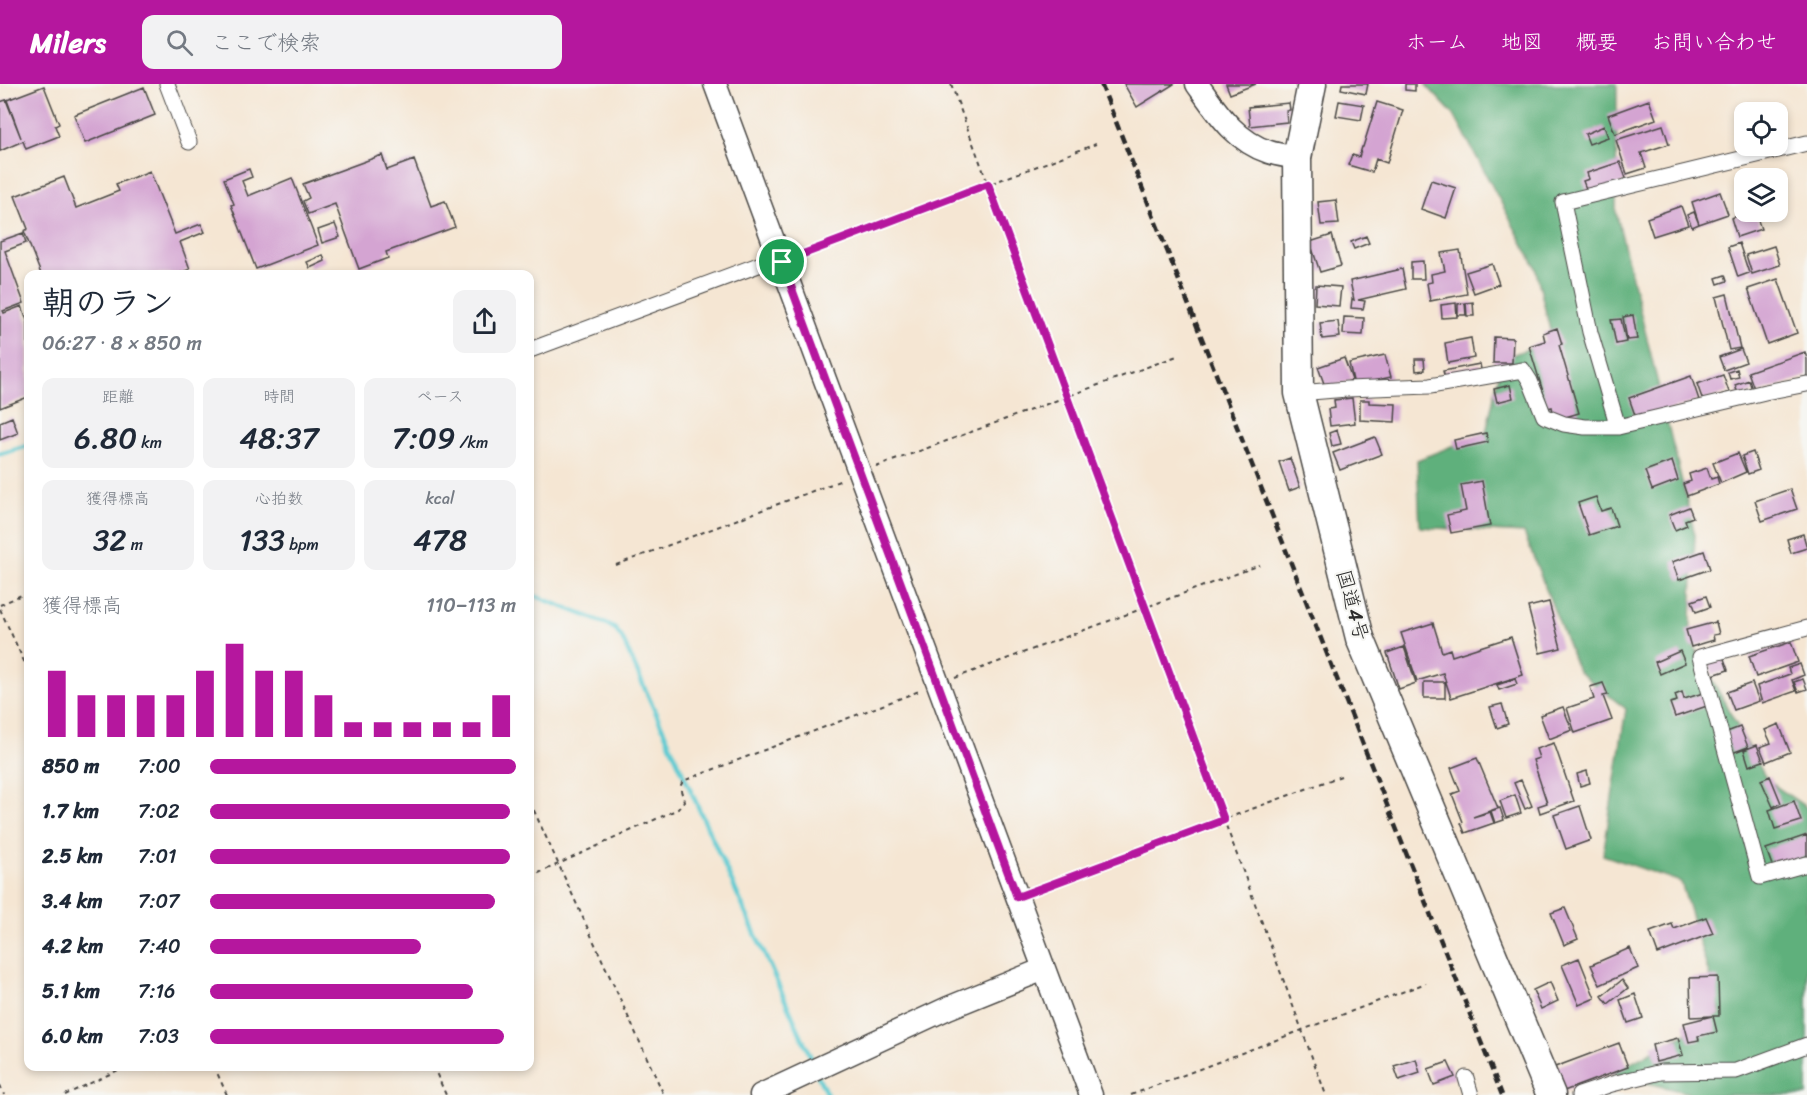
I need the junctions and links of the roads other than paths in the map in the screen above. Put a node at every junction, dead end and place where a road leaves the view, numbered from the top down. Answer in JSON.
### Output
{"nodes":[{"id":1,"x":167,"y":84,"type":"edge"},
{"id":2,"x":715,"y":84,"type":"edge"},
{"id":3,"x":1197,"y":84,"type":"edge"},
{"id":4,"x":1312,"y":84,"type":"edge"},
{"id":5,"x":189,"y":142,"type":"dead end"},
{"id":6,"x":1807,"y":143,"type":"edge"},
{"id":7,"x":1297,"y":158,"type":"junction"},
{"id":8,"x":781,"y":260,"type":"junction"},
{"id":9,"x":534,"y":349,"type":"edge"},
{"id":10,"x":1807,"y":384,"type":"edge"},
{"id":11,"x":1299,"y":393,"type":"junction"},
{"id":12,"x":1618,"y":427,"type":"junction"},
{"id":13,"x":1807,"y":628,"type":"edge"},
{"id":14,"x":1807,"y":864,"type":"edge"},
{"id":15,"x":1044,"y":969,"type":"junction"},
{"id":16,"x":1807,"y":1045,"type":"edge"},
{"id":17,"x":1466,"y":1078,"type":"dead end"},
{"id":18,"x":760,"y":1095,"type":"edge"},
{"id":19,"x":1090,"y":1095,"type":"edge"},
{"id":20,"x":1471,"y":1095,"type":"edge"},
{"id":21,"x":1551,"y":1095,"type":"edge"},
{"id":22,"x":1579,"y":1095,"type":"edge"}],
"edges":[{"from":1,"to":5,"type":"street"},
{"from":2,"to":8,"type":"street"},
{"from":3,"to":7,"type":"street"},
{"from":4,"to":7,"type":"highway","name":"国道4号"},
{"from":6,"to":12,"type":"street"},
{"from":7,"to":11,"type":"highway","name":"国道4号"},
{"from":8,"to":9,"type":"street"},
{"from":8,"to":15,"type":"street"},
{"from":10,"to":12,"type":"street"},
{"from":11,"to":12,"type":"street"},
{"from":11,"to":21,"type":"highway","name":"国道4号"},
{"from":13,"to":14,"type":"street"},
{"from":15,"to":18,"type":"street"},
{"from":15,"to":19,"type":"street"},
{"from":16,"to":22,"type":"street"},
{"from":17,"to":20,"type":"street"}]}
